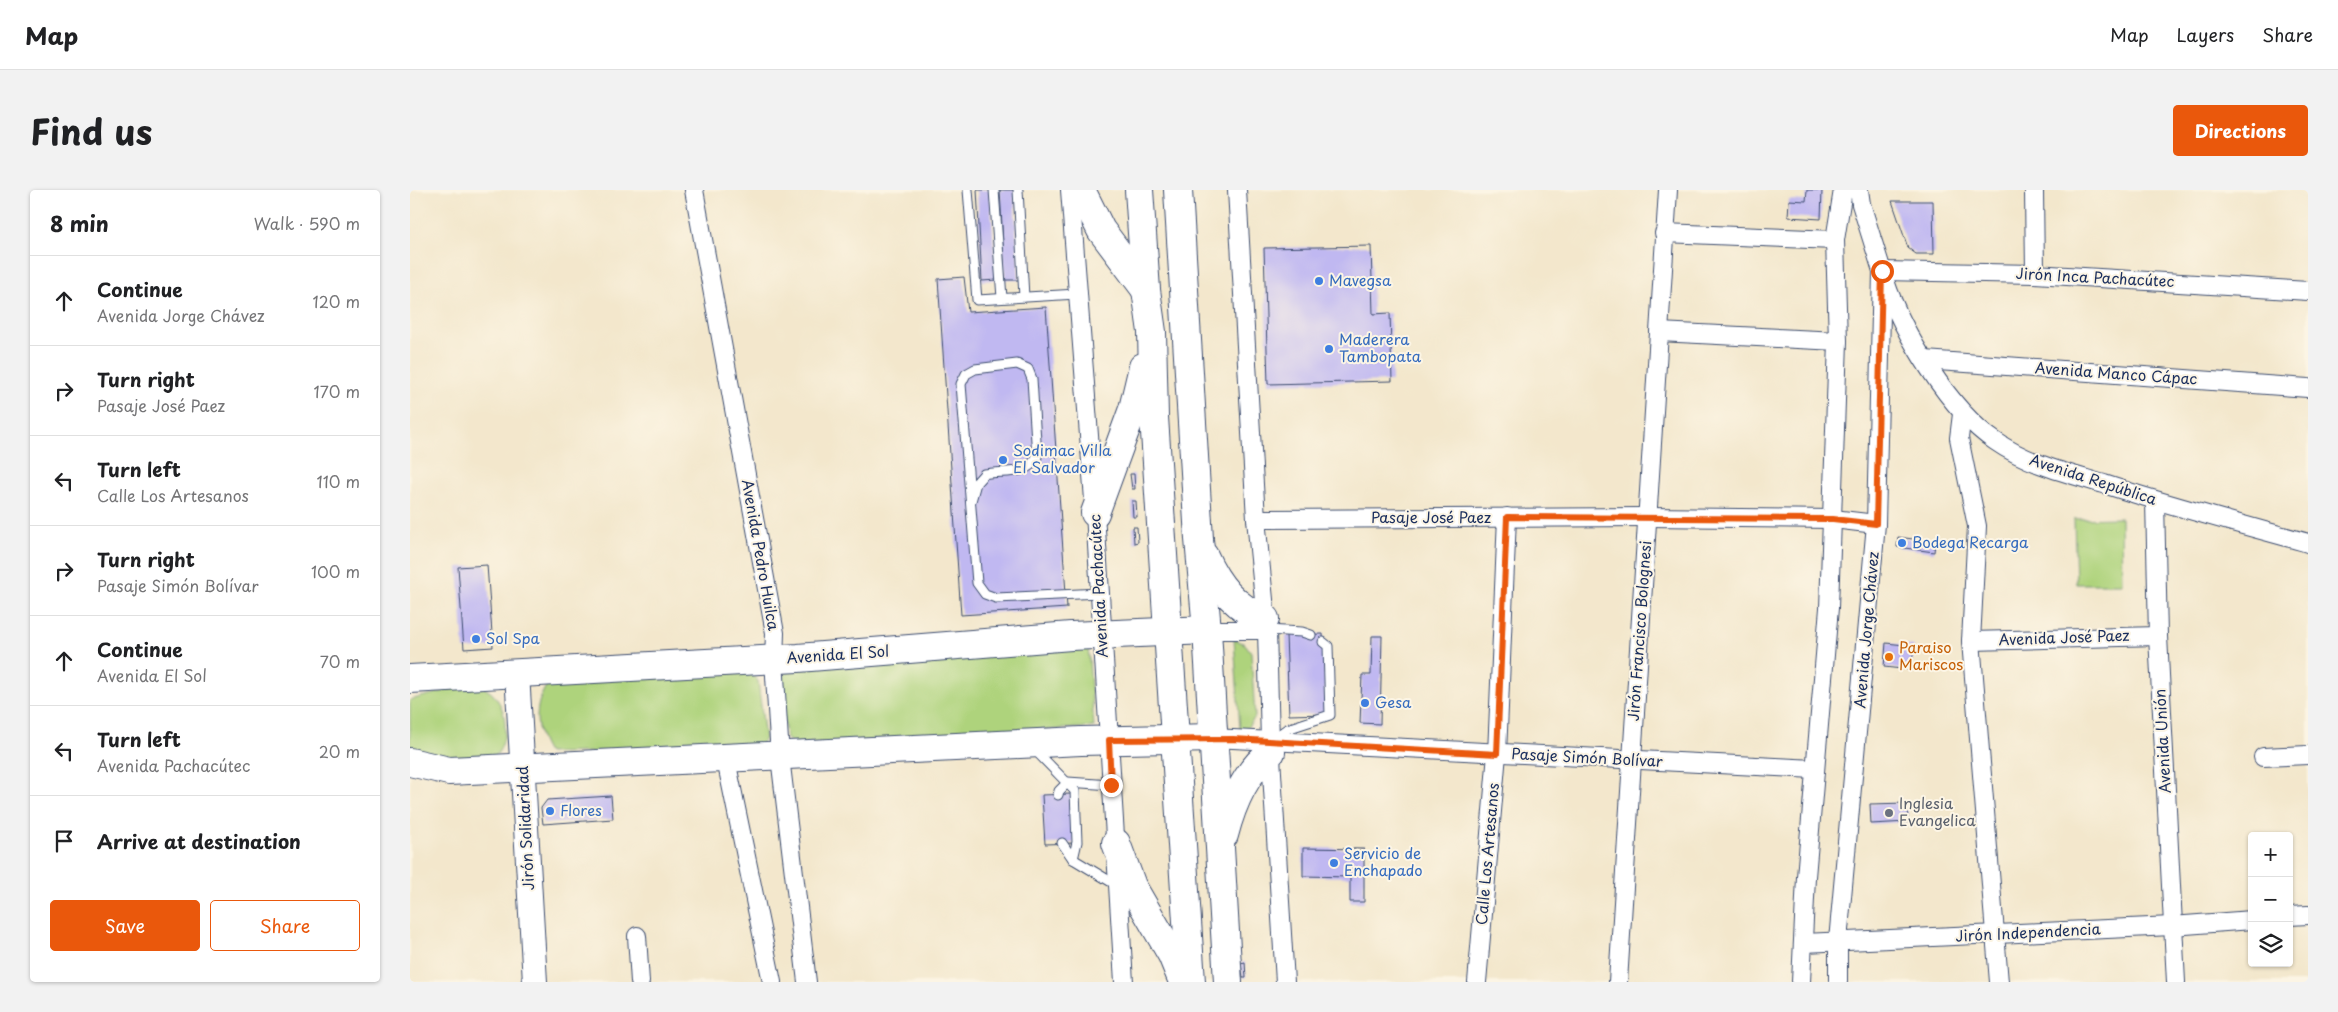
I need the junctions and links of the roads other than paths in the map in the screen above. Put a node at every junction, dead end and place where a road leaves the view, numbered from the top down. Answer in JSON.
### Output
{"nodes":[{"id":1,"x":694,"y":190,"type":"edge"},
{"id":2,"x":968,"y":190,"type":"edge"},
{"id":3,"x":994,"y":190,"type":"edge"},
{"id":4,"x":1018,"y":190,"type":"edge"},
{"id":5,"x":1070,"y":190,"type":"edge"},
{"id":6,"x":1081,"y":190,"type":"edge"},
{"id":7,"x":1139,"y":190,"type":"edge"},
{"id":8,"x":1178,"y":190,"type":"edge"},
{"id":9,"x":1189,"y":190,"type":"edge"},
{"id":10,"x":1237,"y":190,"type":"edge"},
{"id":11,"x":1668,"y":190,"type":"edge"},
{"id":12,"x":1844,"y":190,"type":"edge"},
{"id":13,"x":1859,"y":190,"type":"edge"},
{"id":14,"x":2034,"y":190,"type":"edge"},
{"id":15,"x":1664,"y":233,"type":"junction"},
{"id":16,"x":1835,"y":240,"type":"junction"},
{"id":17,"x":1182,"y":242,"type":"junction"},
{"id":18,"x":1882,"y":271,"type":"junction"},
{"id":19,"x":2035,"y":274,"type":"junction"},
{"id":20,"x":1146,"y":290,"type":"junction"},
{"id":21,"x":2308,"y":291,"type":"edge"},
{"id":22,"x":1077,"y":294,"type":"junction"},
{"id":23,"x":1024,"y":297,"type":"junction"},
{"id":24,"x":1002,"y":298,"type":"junction"},
{"id":25,"x":1152,"y":332,"type":"junction"},
{"id":26,"x":1659,"y":332,"type":"junction"},
{"id":27,"x":1838,"y":341,"type":"junction"},
{"id":28,"x":1925,"y":360,"type":"junction"},
{"id":29,"x":2308,"y":388,"type":"edge"},
{"id":30,"x":1962,"y":414,"type":"junction"},
{"id":31,"x":2155,"y":500,"type":"junction"},
{"id":32,"x":971,"y":501,"type":"junction"},
{"id":33,"x":1095,"y":513,"type":"junction"},
{"id":34,"x":1507,"y":517,"type":"junction"},
{"id":35,"x":1647,"y":517,"type":"junction"},
{"id":36,"x":1256,"y":519,"type":"junction"},
{"id":37,"x":1833,"y":519,"type":"junction"},
{"id":38,"x":1876,"y":524,"type":"junction"},
{"id":39,"x":1199,"y":539,"type":"junction"},
{"id":40,"x":2308,"y":543,"type":"edge"},
{"id":41,"x":1100,"y":593,"type":"junction"},
{"id":42,"x":1266,"y":624,"type":"junction"},
{"id":43,"x":1207,"y":630,"type":"junction"},
{"id":44,"x":1168,"y":631,"type":"junction"},
{"id":45,"x":1102,"y":634,"type":"junction"},
{"id":46,"x":1305,"y":634,"type":"dead end"},
{"id":47,"x":2158,"y":636,"type":"junction"},
{"id":48,"x":1971,"y":641,"type":"junction"},
{"id":49,"x":1323,"y":642,"type":"dead end"},
{"id":50,"x":774,"y":660,"type":"junction"},
{"id":51,"x":517,"y":673,"type":"junction"},
{"id":52,"x":410,"y":679,"type":"edge"},
{"id":53,"x":1213,"y":738,"type":"junction"},
{"id":54,"x":1175,"y":739,"type":"junction"},
{"id":55,"x":1109,"y":740,"type":"junction"},
{"id":56,"x":1029,"y":744,"type":"junction"},
{"id":57,"x":1271,"y":746,"type":"junction"},
{"id":58,"x":1497,"y":754,"type":"junction"},
{"id":59,"x":2308,"y":755,"type":"edge"},
{"id":60,"x":780,"y":757,"type":"junction"},
{"id":61,"x":2263,"y":757,"type":"dead end"},
{"id":62,"x":726,"y":760,"type":"junction"},
{"id":63,"x":1632,"y":761,"type":"junction"},
{"id":64,"x":410,"y":762,"type":"edge"},
{"id":65,"x":522,"y":768,"type":"junction"},
{"id":66,"x":1814,"y":769,"type":"junction"},
{"id":67,"x":450,"y":771,"type":"junction"},
{"id":68,"x":410,"y":776,"type":"edge"},
{"id":69,"x":1068,"y":782,"type":"junction"},
{"id":70,"x":1111,"y":785,"type":"junction"},
{"id":71,"x":1058,"y":795,"type":"dead end"},
{"id":72,"x":1062,"y":843,"type":"dead end"},
{"id":73,"x":1116,"y":843,"type":"junction"},
{"id":74,"x":1221,"y":851,"type":"junction"},
{"id":75,"x":1073,"y":859,"type":"junction"},
{"id":76,"x":1118,"y":886,"type":"junction"},
{"id":77,"x":2308,"y":915,"type":"edge"},
{"id":78,"x":2293,"y":916,"type":"edge"},
{"id":79,"x":2248,"y":920,"type":"edge"},
{"id":80,"x":2172,"y":926,"type":"junction"},
{"id":81,"x":1996,"y":935,"type":"junction"},
{"id":82,"x":637,"y":936,"type":"dead end"},
{"id":83,"x":1838,"y":941,"type":"junction"},
{"id":84,"x":1804,"y":943,"type":"junction"},
{"id":85,"x":535,"y":982,"type":"edge"},
{"id":86,"x":640,"y":982,"type":"edge"},
{"id":87,"x":772,"y":982,"type":"edge"},
{"id":88,"x":807,"y":982,"type":"edge"},
{"id":89,"x":1124,"y":982,"type":"edge"},
{"id":90,"x":1183,"y":982,"type":"edge"},
{"id":91,"x":1191,"y":982,"type":"edge"},
{"id":92,"x":1228,"y":982,"type":"edge"},
{"id":93,"x":1285,"y":982,"type":"edge"},
{"id":94,"x":1477,"y":982,"type":"edge"},
{"id":95,"x":1618,"y":982,"type":"edge"},
{"id":96,"x":1801,"y":982,"type":"edge"},
{"id":97,"x":1838,"y":982,"type":"edge"},
{"id":98,"x":1999,"y":982,"type":"edge"},
{"id":99,"x":2176,"y":982,"type":"edge"}],
"edges":[{"from":1,"to":50,"type":"street","name":"Avenida Pedro Huilca"},
{"from":2,"to":24,"type":"lane"},
{"from":3,"to":24,"type":"lane"},
{"from":4,"to":23,"type":"lane"},
{"from":5,"to":22,"type":"street","name":"Avenida Pachacútec"},
{"from":6,"to":20,"type":"main road"},
{"from":7,"to":20,"type":"main road"},
{"from":8,"to":17,"type":"main road"},
{"from":9,"to":17,"type":"main road"},
{"from":10,"to":36,"type":"street"},
{"from":11,"to":15,"type":"street","name":"Jirón Francisco Bolognesi"},
{"from":12,"to":16,"type":"street"},
{"from":13,"to":18,"type":"street","name":"Avenida Jorge Chávez"},
{"from":14,"to":19,"type":"street"},
{"from":15,"to":16,"type":"street"},
{"from":15,"to":26,"type":"street","name":"Jirón Francisco Bolognesi"},
{"from":16,"to":27,"type":"street"},
{"from":17,"to":39,"type":"main road"},
{"from":18,"to":19,"type":"street","name":"Jirón Inca Pachacútec"},
{"from":18,"to":28,"type":"street","name":"Avenida República"},
{"from":18,"to":38,"type":"street","name":"Avenida Jorge Chávez"},
{"from":19,"to":21,"type":"street","name":"Jirón Inca Pachacútec"},
{"from":20,"to":25,"type":"main road"},
{"from":22,"to":23,"type":"lane"},
{"from":22,"to":33,"type":"street","name":"Avenida Pachacútec"},
{"from":23,"to":24,"type":"lane"},
{"from":25,"to":33,"type":"main road"},
{"from":25,"to":44,"type":"main road"},
{"from":26,"to":27,"type":"street"},
{"from":26,"to":35,"type":"street","name":"Jirón Francisco Bolognesi"},
{"from":27,"to":37,"type":"street"},
{"from":28,"to":29,"type":"street","name":"Avenida Manco Cápac"},
{"from":28,"to":30,"type":"street","name":"Avenida República"},
{"from":30,"to":31,"type":"street","name":"Avenida República"},
{"from":30,"to":48,"type":"street"},
{"from":31,"to":40,"type":"street","name":"Avenida República"},
{"from":31,"to":47,"type":"street","name":"Avenida Unión"},
{"from":32,"to":32,"type":"lane"},
{"from":32,"to":41,"type":"lane"},
{"from":33,"to":41,"type":"street","name":"Avenida Pachacútec"},
{"from":34,"to":35,"type":"street","name":"Pasaje José Paez"},
{"from":34,"to":36,"type":"street","name":"Pasaje José Paez"},
{"from":34,"to":58,"type":"street","name":"Calle Los Artesanos"},
{"from":35,"to":37,"type":"street","name":"Pasaje José Paez"},
{"from":35,"to":63,"type":"street","name":"Jirón Francisco Bolognesi"},
{"from":36,"to":42,"type":"street"},
{"from":37,"to":38,"type":"street","name":"Pasaje José Paez"},
{"from":37,"to":66,"type":"street"},
{"from":38,"to":83,"type":"street","name":"Avenida Jorge Chávez"},
{"from":39,"to":42,"type":"main road"},
{"from":39,"to":43,"type":"main road"},
{"from":41,"to":45,"type":"street","name":"Avenida Pachacútec"},
{"from":42,"to":43,"type":"street","name":"Avenida El Sol"},
{"from":42,"to":46,"type":"lane"},
{"from":42,"to":57,"type":"street"},
{"from":43,"to":44,"type":"main road","name":"Avenida El Sol"},
{"from":43,"to":53,"type":"main road"},
{"from":44,"to":45,"type":"main road","name":"Avenida El Sol"},
{"from":44,"to":54,"type":"main road"},
{"from":45,"to":50,"type":"main road","name":"Avenida El Sol"},
{"from":45,"to":55,"type":"street","name":"Avenida Pachacútec"},
{"from":47,"to":48,"type":"street","name":"Avenida José Paez"},
{"from":47,"to":80,"type":"street","name":"Avenida Unión"},
{"from":48,"to":81,"type":"street"},
{"from":49,"to":57,"type":"lane"},
{"from":50,"to":51,"type":"main road","name":"Avenida El Sol"},
{"from":50,"to":60,"type":"street","name":"Avenida Pedro Huilca"},
{"from":51,"to":52,"type":"main road","name":"Avenida El Sol"},
{"from":51,"to":65,"type":"street","name":"Jirón Solidaridad"},
{"from":53,"to":54,"type":"main road"},
{"from":53,"to":57,"type":"street"},
{"from":53,"to":74,"type":"main road"},
{"from":54,"to":55,"type":"main road"},
{"from":54,"to":91,"type":"main road"},
{"from":55,"to":56,"type":"main road"},
{"from":55,"to":70,"type":"street","name":"Avenida Pachacútec"},
{"from":56,"to":60,"type":"main road"},
{"from":56,"to":69,"type":"lane"},
{"from":57,"to":58,"type":"street","name":"Pasaje Simón Bolívar"},
{"from":57,"to":74,"type":"main road"},
{"from":57,"to":93,"type":"street"},
{"from":58,"to":63,"type":"street","name":"Pasaje Simón Bolívar"},
{"from":58,"to":94,"type":"street","name":"Calle Los Artesanos"},
{"from":59,"to":61,"type":"street"},
{"from":60,"to":62,"type":"main road"},
{"from":60,"to":88,"type":"street","name":"Avenida Pedro Huilca"},
{"from":62,"to":65,"type":"main road"},
{"from":62,"to":87,"type":"street"},
{"from":63,"to":66,"type":"street","name":"Pasaje Simón Bolívar"},
{"from":63,"to":95,"type":"street","name":"Jirón Francisco Bolognesi"},
{"from":64,"to":67,"type":"main road"},
{"from":65,"to":67,"type":"main road"},
{"from":65,"to":85,"type":"street","name":"Jirón Solidaridad"},
{"from":66,"to":84,"type":"street"},
{"from":67,"to":68,"type":"street"},
{"from":69,"to":70,"type":"lane"},
{"from":69,"to":71,"type":"lane"},
{"from":69,"to":75,"type":"lane"},
{"from":70,"to":73,"type":"street","name":"Avenida Pachacútec"},
{"from":72,"to":75,"type":"lane"},
{"from":73,"to":76,"type":"street","name":"Avenida Pachacútec"},
{"from":73,"to":90,"type":"main road"},
{"from":74,"to":92,"type":"main road"},
{"from":75,"to":76,"type":"lane"},
{"from":76,"to":89,"type":"street","name":"Avenida Pachacútec"},
{"from":77,"to":78,"type":"street"},
{"from":79,"to":80,"type":"street","name":"Jirón Independencia"},
{"from":80,"to":81,"type":"street","name":"Jirón Independencia"},
{"from":80,"to":99,"type":"street","name":"Avenida Unión"},
{"from":81,"to":83,"type":"street","name":"Jirón Independencia"},
{"from":81,"to":98,"type":"street"},
{"from":82,"to":86,"type":"street"},
{"from":83,"to":84,"type":"street","name":"Jirón Independencia"},
{"from":83,"to":97,"type":"street","name":"Avenida Jorge Chávez"},
{"from":84,"to":96,"type":"street"}]}
